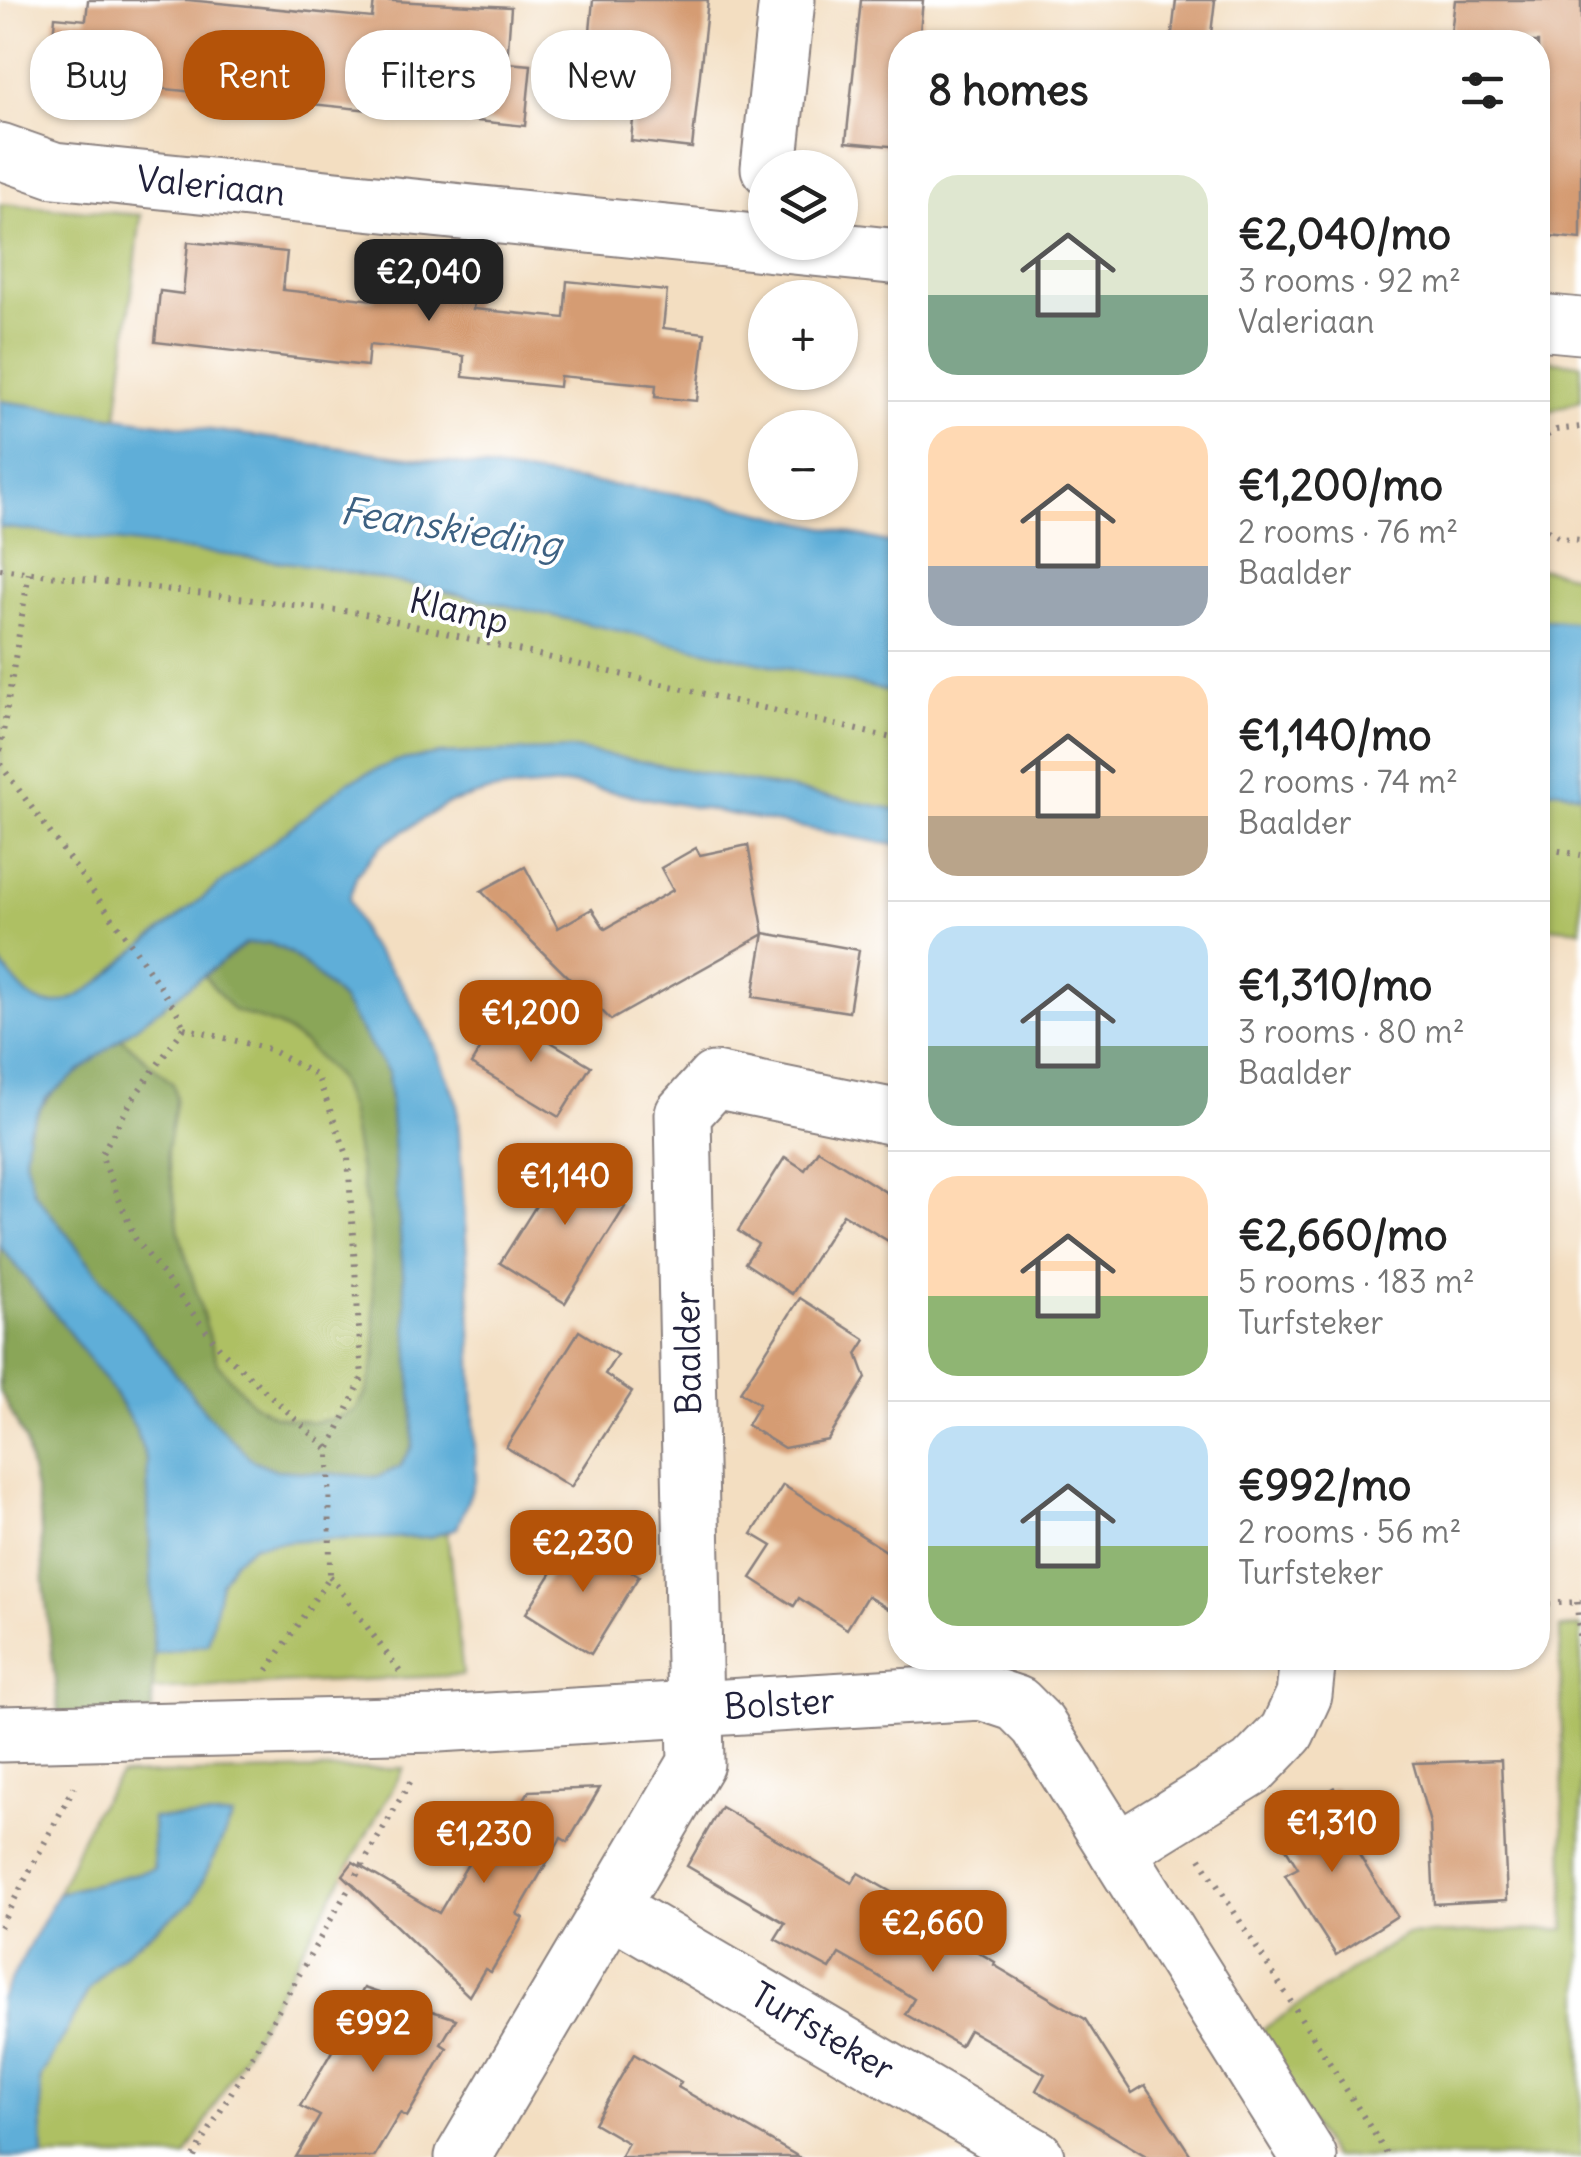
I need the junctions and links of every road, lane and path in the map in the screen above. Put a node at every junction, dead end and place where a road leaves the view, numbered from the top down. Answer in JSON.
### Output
{"nodes":[{"id":1,"x":786,"y":0,"type":"edge"},
{"id":2,"x":771,"y":150,"type":"edge"},
{"id":3,"x":0,"y":151,"type":"edge"},
{"id":4,"x":748,"y":225,"type":"edge"},
{"id":5,"x":858,"y":247,"type":"edge"},
{"id":6,"x":888,"y":254,"type":"edge"},
{"id":7,"x":1550,"y":323,"type":"edge"},
{"id":8,"x":1581,"y":326,"type":"edge"},
{"id":9,"x":1581,"y":427,"type":"edge"},
{"id":10,"x":1550,"y":434,"type":"edge"},
{"id":11,"x":1550,"y":531,"type":"edge"},
{"id":12,"x":1581,"y":540,"type":"edge"},
{"id":13,"x":0,"y":569,"type":"edge"},
{"id":14,"x":29,"y":572,"type":"junction"},
{"id":15,"x":888,"y":737,"type":"edge"},
{"id":16,"x":0,"y":751,"type":"edge"},
{"id":17,"x":0,"y":764,"type":"edge"},
{"id":18,"x":1550,"y":850,"type":"edge"},
{"id":19,"x":1581,"y":855,"type":"edge"},
{"id":20,"x":184,"y":1028,"type":"junction"},
{"id":21,"x":888,"y":1116,"type":"edge"},
{"id":22,"x":329,"y":1450,"type":"junction"},
{"id":23,"x":330,"y":1576,"type":"junction"},
{"id":24,"x":1579,"y":1602,"type":"edge"},
{"id":25,"x":1550,"y":1603,"type":"edge"},
{"id":26,"x":1581,"y":1668,"type":"edge"},
{"id":27,"x":1307,"y":1670,"type":"edge"},
{"id":28,"x":696,"y":1708,"type":"junction"},
{"id":29,"x":438,"y":1724,"type":"junction"},
{"id":30,"x":229,"y":1730,"type":"junction"},
{"id":31,"x":104,"y":1732,"type":"junction"},
{"id":32,"x":0,"y":1734,"type":"edge"},
{"id":33,"x":1173,"y":1817,"type":"junction"},
{"id":34,"x":1117,"y":1851,"type":"junction"},
{"id":35,"x":611,"y":1908,"type":"junction"},
{"id":36,"x":0,"y":1927,"type":"edge"},
{"id":37,"x":194,"y":2157,"type":"edge"},
{"id":38,"x":464,"y":2157,"type":"edge"},
{"id":39,"x":1036,"y":2157,"type":"edge"},
{"id":40,"x":1309,"y":2157,"type":"edge"},
{"id":41,"x":1389,"y":2157,"type":"edge"}],
"edges":[{"from":1,"to":2,"type":"street"},
{"from":3,"to":4,"type":"street","name":"Valeriaan"},
{"from":5,"to":6,"type":"street","name":"Valeriaan"},
{"from":7,"to":8,"type":"street"},
{"from":9,"to":10,"type":"path"},
{"from":11,"to":12,"type":"path"},
{"from":13,"to":14,"type":"path","name":"Klamp"},
{"from":14,"to":15,"type":"path","name":"Klamp"},
{"from":14,"to":16,"type":"path"},
{"from":17,"to":20,"type":"path"},
{"from":18,"to":19,"type":"path"},
{"from":20,"to":22,"type":"path"},
{"from":20,"to":22,"type":"path"},
{"from":21,"to":28,"type":"street","name":"Baalder"},
{"from":22,"to":23,"type":"path"},
{"from":23,"to":29,"type":"path"},
{"from":23,"to":30,"type":"path"},
{"from":24,"to":25,"type":"path"},
{"from":24,"to":26,"type":"path"},
{"from":27,"to":33,"type":"street"},
{"from":28,"to":29,"type":"street","name":"Bolster"},
{"from":28,"to":34,"type":"street","name":"Bolster"},
{"from":28,"to":35,"type":"street"},
{"from":29,"to":30,"type":"street","name":"Bolster"},
{"from":29,"to":37,"type":"path"},
{"from":30,"to":31,"type":"street","name":"Bolster"},
{"from":31,"to":32,"type":"street","name":"Bolster"},
{"from":31,"to":36,"type":"path"},
{"from":33,"to":34,"type":"street"},
{"from":33,"to":41,"type":"path"},
{"from":34,"to":40,"type":"street","name":"Bolster"},
{"from":35,"to":38,"type":"street"},
{"from":35,"to":39,"type":"street","name":"Turfsteker"}]}
